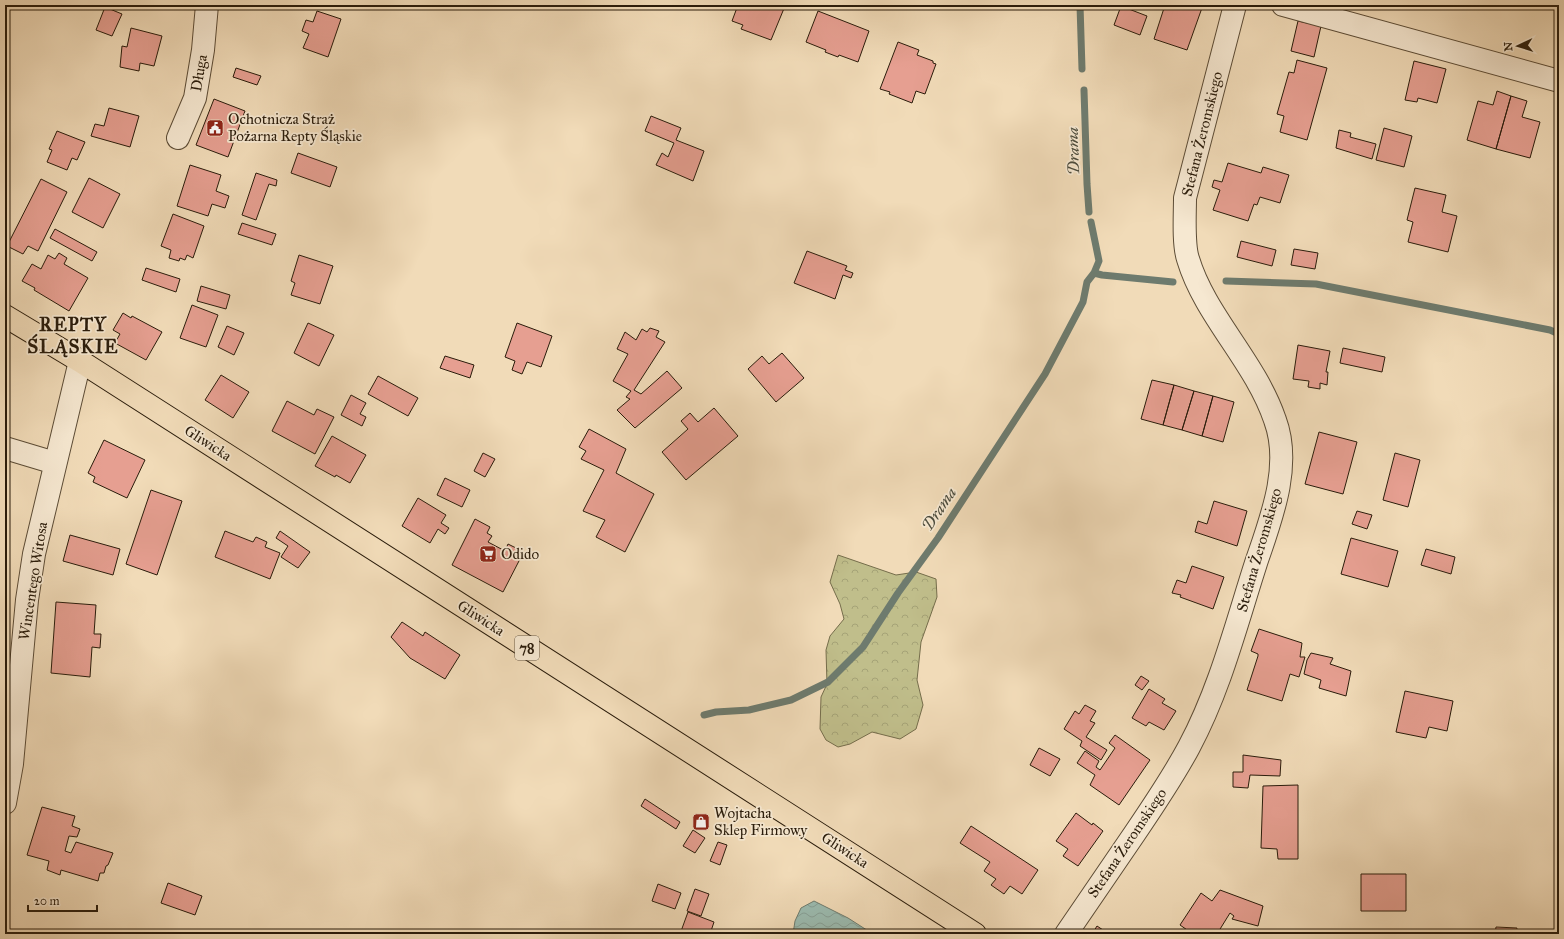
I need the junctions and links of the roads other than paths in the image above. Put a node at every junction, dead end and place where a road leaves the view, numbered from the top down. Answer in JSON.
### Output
{"nodes":[{"id":1,"x":207,"y":5,"type":"edge"},
{"id":2,"x":1235,"y":5,"type":"edge"},
{"id":3,"x":1283,"y":5,"type":"edge"},
{"id":4,"x":1559,"y":81,"type":"edge"},
{"id":5,"x":178,"y":138,"type":"dead end"},
{"id":6,"x":5,"y":316,"type":"edge"},
{"id":7,"x":80,"y":361,"type":"junction"},
{"id":8,"x":5,"y":448,"type":"edge"},
{"id":9,"x":55,"y":463,"type":"junction"},
{"id":10,"x":5,"y":803,"type":"edge"},
{"id":11,"x":975,"y":934,"type":"edge"},
{"id":12,"x":1066,"y":934,"type":"edge"}],
"edges":[{"from":1,"to":5,"type":"street","name":"Długa"},
{"from":2,"to":12,"type":"street","name":"Stefana Żeromskiego"},
{"from":3,"to":4,"type":"street"},
{"from":6,"to":7,"type":"main road","name":"Gliwicka","number":"78"},
{"from":7,"to":9,"type":"street","name":"Wincentego Witosa"},
{"from":7,"to":11,"type":"main road","name":"Gliwicka","number":"78"},
{"from":8,"to":9,"type":"street"},
{"from":9,"to":10,"type":"street","name":"Wincentego Witosa"}]}
